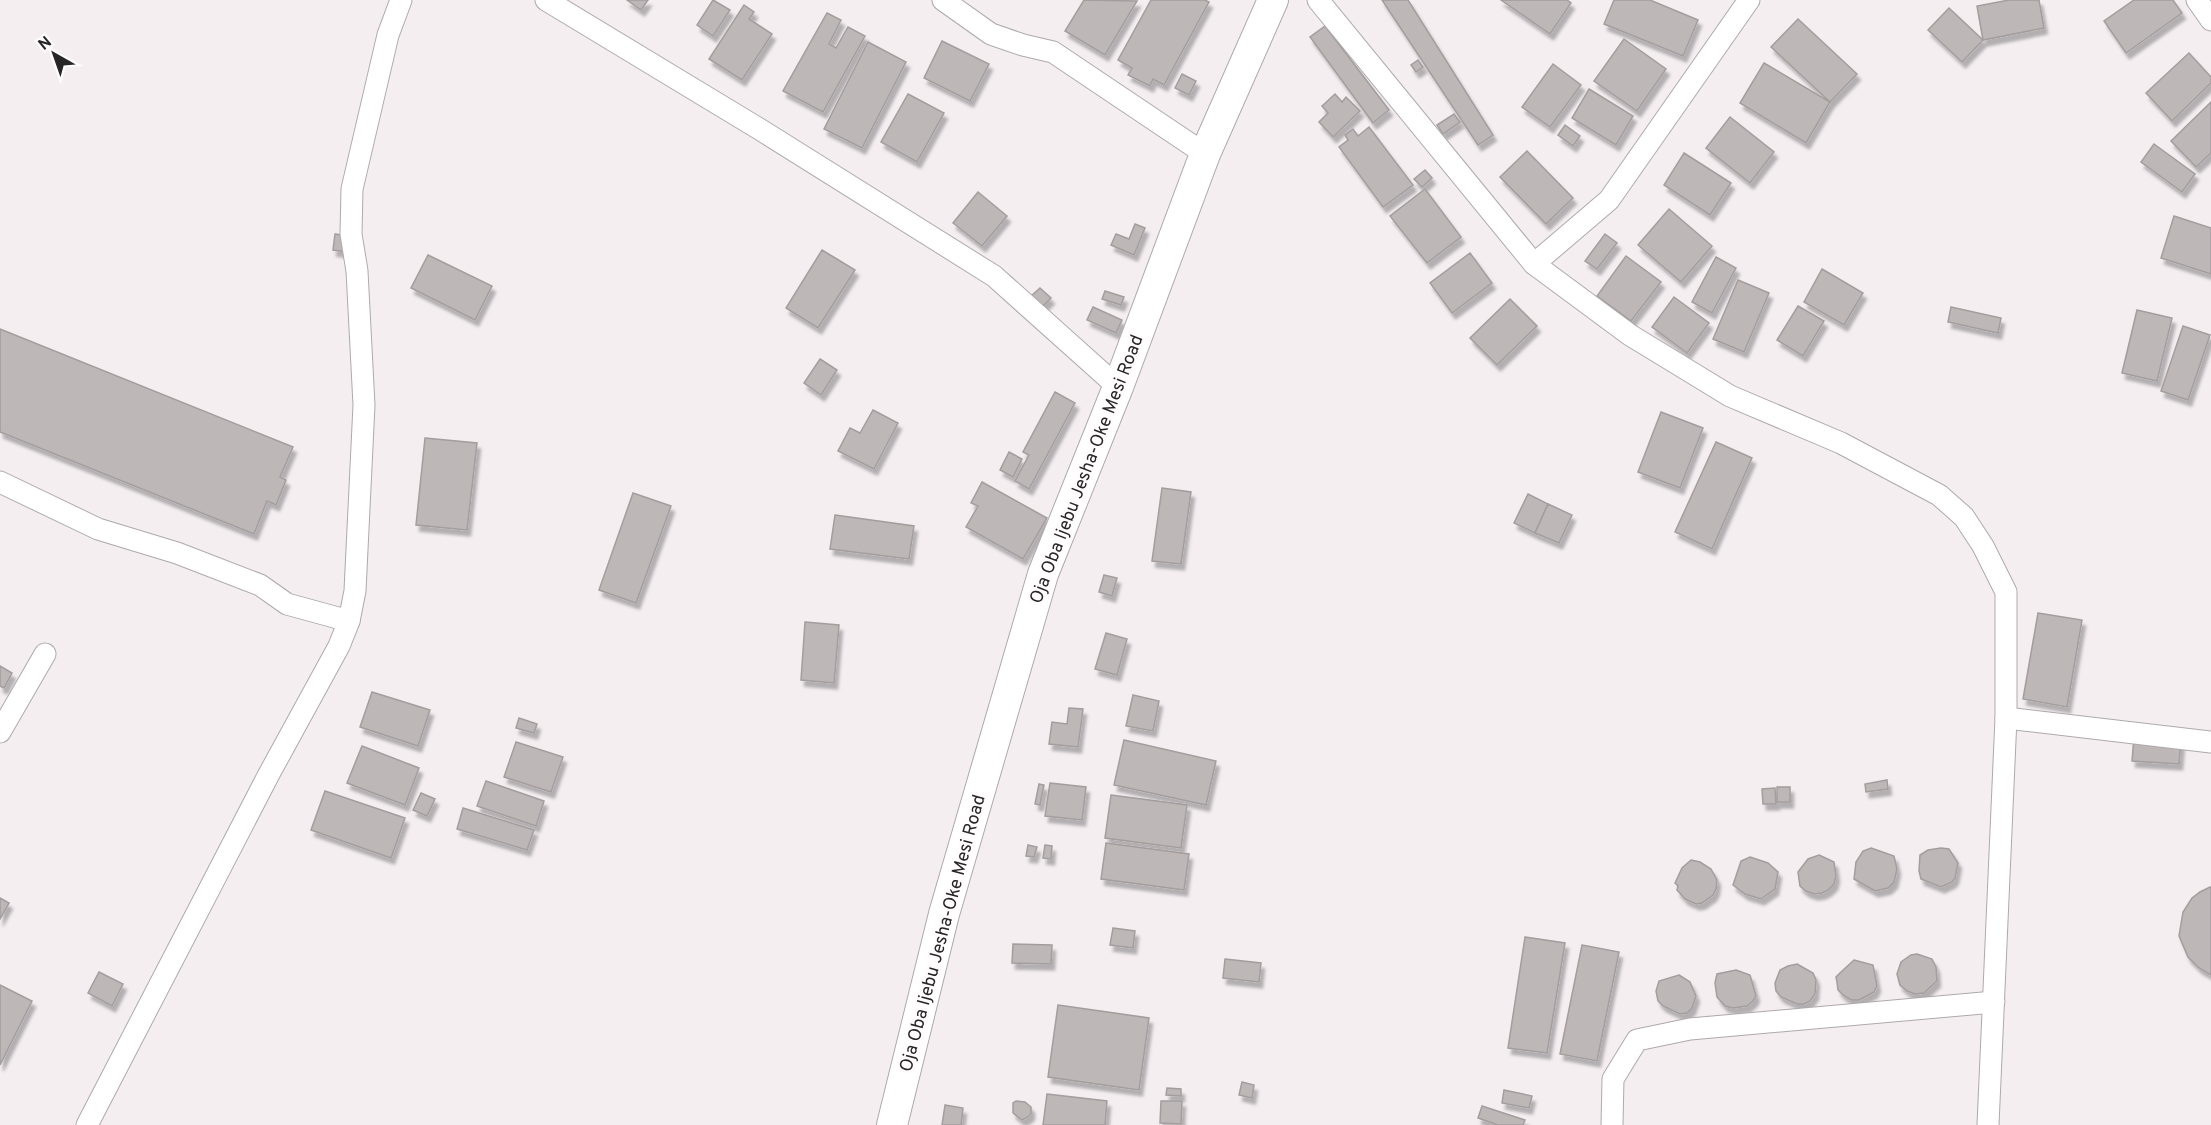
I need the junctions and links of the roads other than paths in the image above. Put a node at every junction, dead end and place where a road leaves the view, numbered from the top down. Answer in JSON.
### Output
{"nodes":[{"id":1,"x":401,"y":0,"type":"edge"},
{"id":2,"x":546,"y":0,"type":"edge"},
{"id":3,"x":943,"y":0,"type":"edge"},
{"id":4,"x":1273,"y":0,"type":"edge"},
{"id":5,"x":1318,"y":0,"type":"edge"},
{"id":6,"x":1749,"y":0,"type":"edge"},
{"id":7,"x":2197,"y":0,"type":"edge"},
{"id":8,"x":2211,"y":20,"type":"edge"},
{"id":9,"x":1205,"y":154,"type":"junction"},
{"id":10,"x":1534,"y":264,"type":"junction"},
{"id":11,"x":1118,"y":387,"type":"junction"},
{"id":12,"x":0,"y":482,"type":"edge"},
{"id":13,"x":349,"y":621,"type":"junction"},
{"id":14,"x":45,"y":654,"type":"dead end"},
{"id":15,"x":2007,"y":718,"type":"junction"},
{"id":16,"x":0,"y":732,"type":"edge"},
{"id":17,"x":2211,"y":742,"type":"edge"},
{"id":18,"x":1994,"y":1002,"type":"junction"},
{"id":19,"x":87,"y":1125,"type":"edge"},
{"id":20,"x":892,"y":1125,"type":"edge"},
{"id":21,"x":1612,"y":1125,"type":"edge"},
{"id":22,"x":1988,"y":1125,"type":"edge"}],
"edges":[{"from":1,"to":13,"type":"street"},
{"from":2,"to":11,"type":"street"},
{"from":3,"to":9,"type":"street"},
{"from":4,"to":9,"type":"main road","name":"Oja Oba Ijebu Jesha-Oke Mesi Road"},
{"from":5,"to":10,"type":"street"},
{"from":6,"to":10,"type":"street"},
{"from":7,"to":8,"type":"street"},
{"from":9,"to":11,"type":"main road","name":"Oja Oba Ijebu Jesha-Oke Mesi Road"},
{"from":10,"to":15,"type":"street"},
{"from":11,"to":20,"type":"main road","name":"Oja Oba Ijebu Jesha-Oke Mesi Road"},
{"from":12,"to":13,"type":"street"},
{"from":13,"to":19,"type":"street"},
{"from":14,"to":16,"type":"street"},
{"from":15,"to":17,"type":"street"},
{"from":15,"to":18,"type":"street"},
{"from":18,"to":21,"type":"street"},
{"from":18,"to":22,"type":"street"}]}
